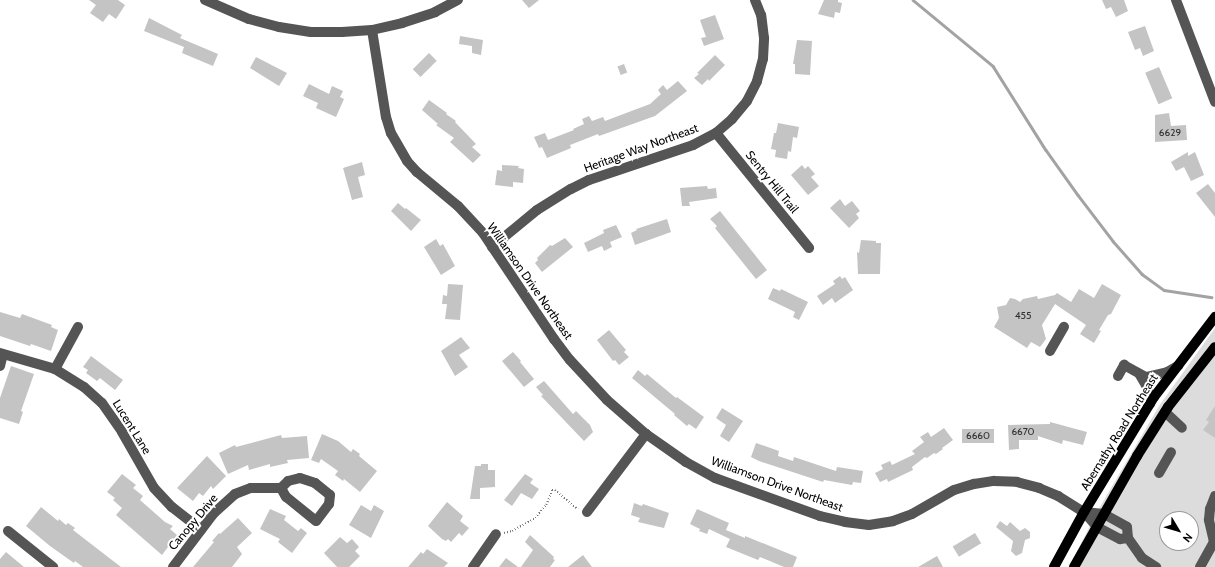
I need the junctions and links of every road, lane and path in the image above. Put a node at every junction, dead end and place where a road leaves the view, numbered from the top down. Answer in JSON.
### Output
{"nodes":[{"id":1,"x":205,"y":0,"type":"edge"},
{"id":2,"x":458,"y":0,"type":"edge"},
{"id":3,"x":755,"y":0,"type":"edge"},
{"id":4,"x":1176,"y":0,"type":"edge"},
{"id":5,"x":372,"y":30,"type":"junction"},
{"id":6,"x":1215,"y":102,"type":"edge"},
{"id":7,"x":716,"y":133,"type":"junction"},
{"id":8,"x":492,"y":247,"type":"junction"},
{"id":9,"x":809,"y":248,"type":"dead end"},
{"id":10,"x":1215,"y":317,"type":"edge"},
{"id":11,"x":78,"y":328,"type":"dead end"},
{"id":12,"x":1064,"y":328,"type":"dead end"},
{"id":13,"x":1215,"y":347,"type":"edge"},
{"id":14,"x":1050,"y":351,"type":"dead end"},
{"id":15,"x":2,"y":353,"type":"edge"},
{"id":16,"x":0,"y":366,"type":"edge"},
{"id":17,"x":1178,"y":366,"type":"junction"},
{"id":18,"x":55,"y":369,"type":"junction"},
{"id":19,"x":1140,"y":375,"type":"junction"},
{"id":20,"x":1118,"y":376,"type":"dead end"},
{"id":21,"x":1150,"y":404,"type":"junction"},
{"id":22,"x":1165,"y":412,"type":"junction"},
{"id":23,"x":1182,"y":428,"type":"dead end"},
{"id":24,"x":646,"y":434,"type":"junction"},
{"id":25,"x":1171,"y":452,"type":"dead end"},
{"id":26,"x":1159,"y":473,"type":"dead end"},
{"id":27,"x":281,"y":488,"type":"junction"},
{"id":28,"x":1215,"y":496,"type":"edge"},
{"id":29,"x":588,"y":512,"type":"joint"},
{"id":30,"x":1084,"y":512,"type":"junction"},
{"id":31,"x":1104,"y":514,"type":"junction"},
{"id":32,"x":1097,"y":527,"type":"junction"},
{"id":33,"x":201,"y":530,"type":"junction"},
{"id":34,"x":8,"y":531,"type":"dead end"},
{"id":35,"x":496,"y":534,"type":"joint"},
{"id":36,"x":1128,"y":538,"type":"junction"},
{"id":37,"x":53,"y":567,"type":"edge"},
{"id":38,"x":173,"y":567,"type":"edge"},
{"id":39,"x":473,"y":567,"type":"edge"},
{"id":40,"x":1054,"y":567,"type":"edge"},
{"id":41,"x":1074,"y":567,"type":"edge"},
{"id":42,"x":1156,"y":567,"type":"edge"},
{"id":43,"x":1200,"y":567,"type":"edge"}],
"edges":[{"from":1,"to":5,"type":"street"},
{"from":2,"to":5,"type":"street"},
{"from":3,"to":7,"type":"street","name":"Heritage Way Northeast"},
{"from":4,"to":6,"type":"street"},
{"from":5,"to":8,"type":"street","name":"Williamson Drive Northeast"},
{"from":7,"to":8,"type":"street","name":"Heritage Way Northeast"},
{"from":7,"to":9,"type":"street","name":"Sentry Hill Trail"},
{"from":8,"to":24,"type":"street","name":"Williamson Drive Northeast"},
{"from":10,"to":17,"type":"main road","name":"Abernathy Road Northeast"},
{"from":11,"to":18,"type":"street"},
{"from":12,"to":14,"type":"street"},
{"from":13,"to":22,"type":"main road"},
{"from":15,"to":16,"type":"street"},
{"from":15,"to":18,"type":"street","name":"Lucent Lane"},
{"from":17,"to":19,"type":"street"},
{"from":17,"to":21,"type":"main road","name":"Abernathy Road Northeast"},
{"from":18,"to":33,"type":"street","name":"Lucent Lane"},
{"from":19,"to":20,"type":"street"},
{"from":19,"to":21,"type":"street"},
{"from":21,"to":30,"type":"main road","name":"Abernathy Road Northeast"},
{"from":22,"to":23,"type":"street"},
{"from":22,"to":31,"type":"main road"},
{"from":24,"to":29,"type":"street"},
{"from":24,"to":30,"type":"street","name":"Williamson Drive Northeast"},
{"from":25,"to":26,"type":"street"},
{"from":27,"to":27,"type":"street","name":"Canopy Drive"},
{"from":27,"to":33,"type":"street","name":"Canopy Drive"},
{"from":28,"to":43,"type":"street"},
{"from":29,"to":35,"type":"path"},
{"from":30,"to":31,"type":"street"},
{"from":30,"to":32,"type":"street"},
{"from":30,"to":40,"type":"main road","name":"Abernathy Road Northeast"},
{"from":31,"to":32,"type":"main road"},
{"from":31,"to":36,"type":"street"},
{"from":32,"to":36,"type":"street"},
{"from":32,"to":41,"type":"main road"},
{"from":33,"to":38,"type":"street","name":"Canopy Drive"},
{"from":34,"to":37,"type":"street"},
{"from":35,"to":39,"type":"street"},
{"from":36,"to":42,"type":"street"}]}
